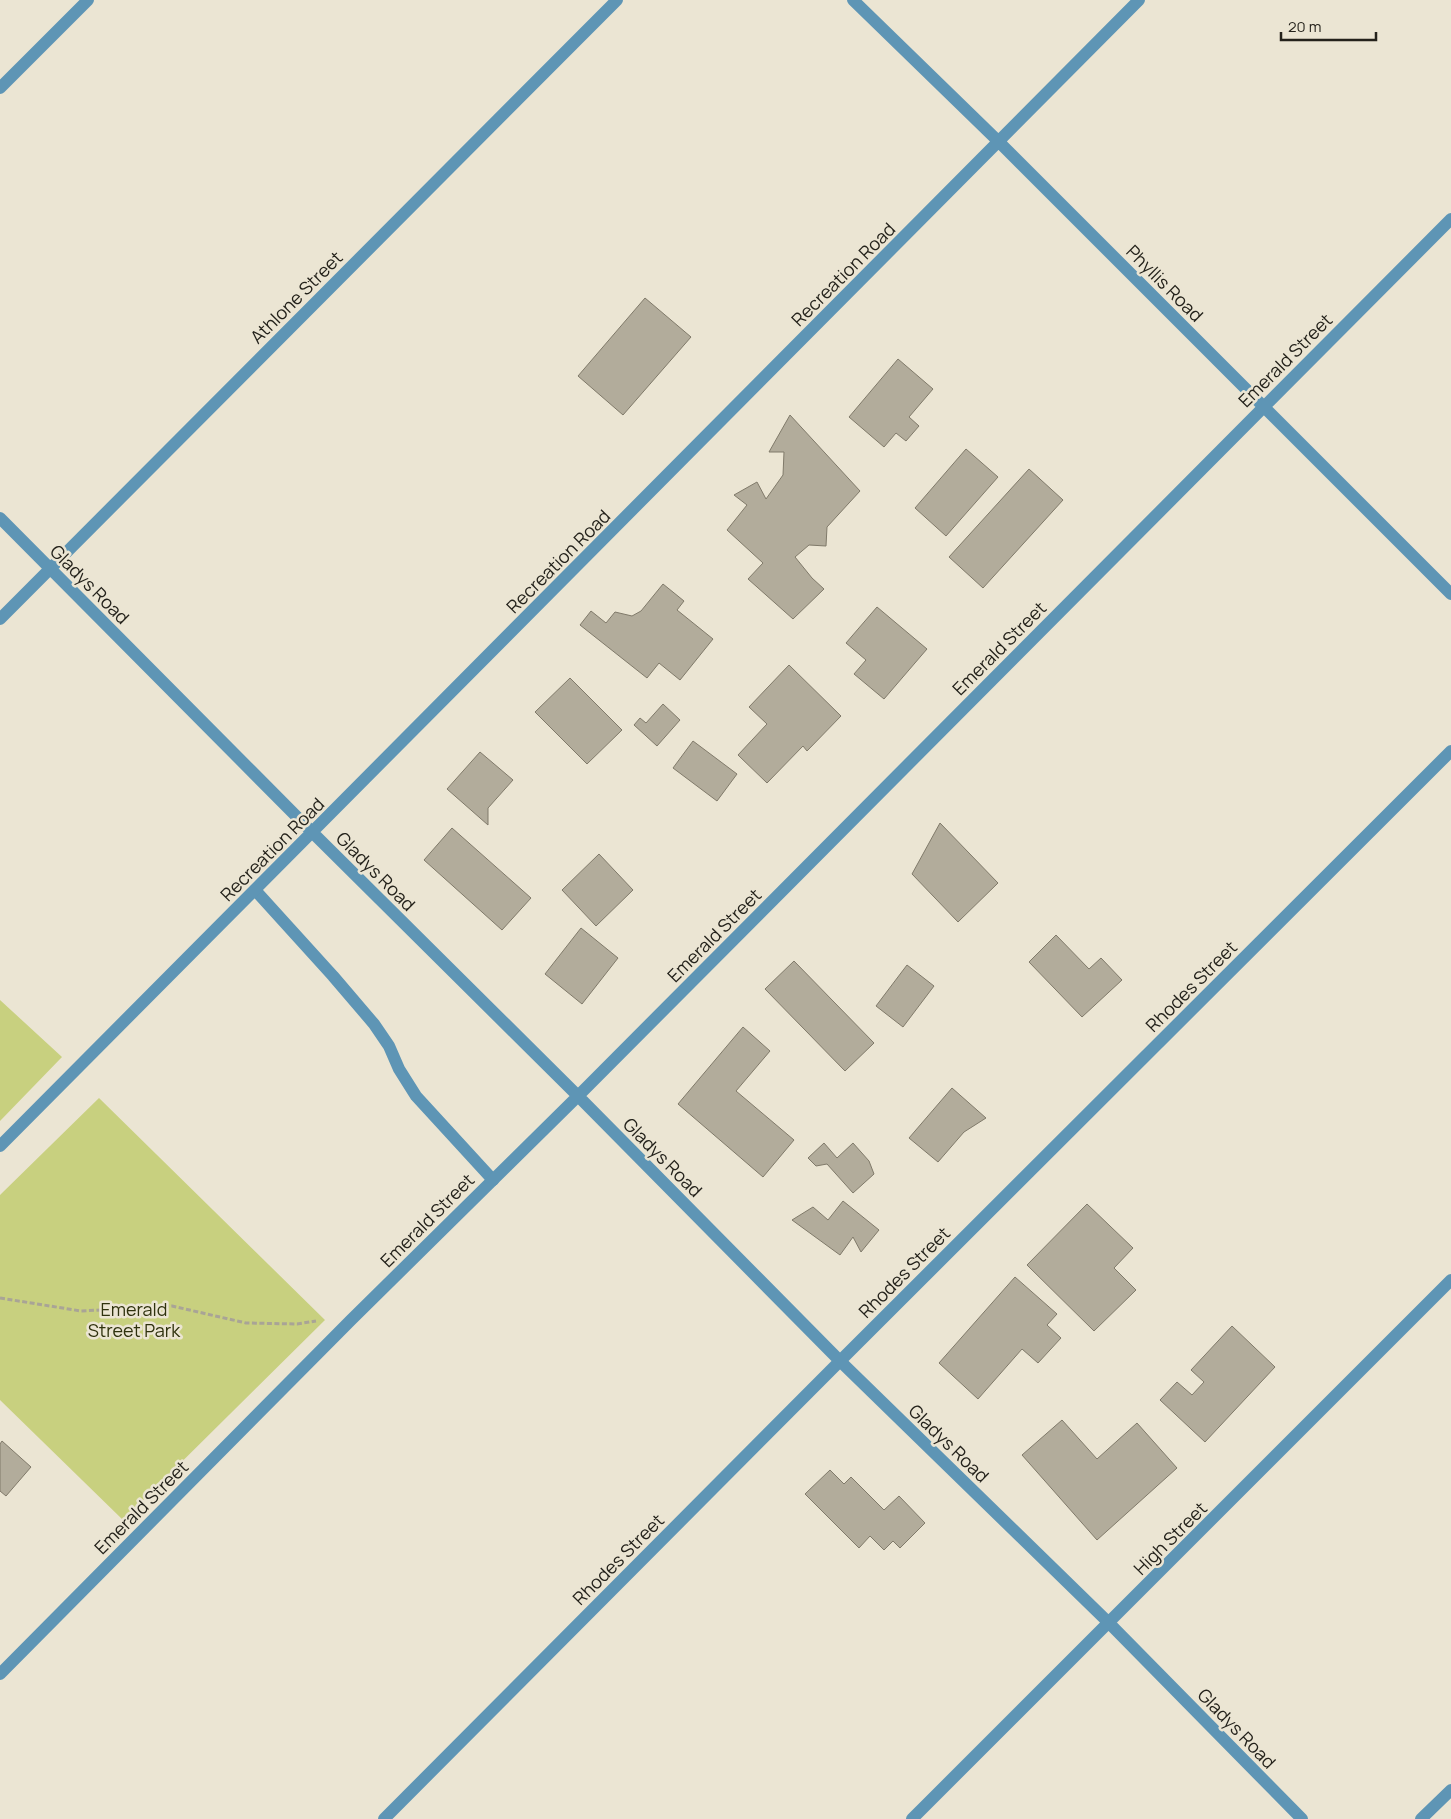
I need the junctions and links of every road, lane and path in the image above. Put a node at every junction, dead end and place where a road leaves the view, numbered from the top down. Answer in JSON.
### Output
{"nodes":[{"id":1,"x":88,"y":0,"type":"edge"},
{"id":2,"x":617,"y":0,"type":"edge"},
{"id":3,"x":853,"y":0,"type":"edge"},
{"id":4,"x":1139,"y":0,"type":"edge"},
{"id":5,"x":0,"y":88,"type":"edge"},
{"id":6,"x":998,"y":141,"type":"junction"},
{"id":7,"x":1451,"y":219,"type":"edge"},
{"id":8,"x":1264,"y":407,"type":"junction"},
{"id":9,"x":0,"y":518,"type":"edge"},
{"id":10,"x":50,"y":568,"type":"junction"},
{"id":11,"x":1451,"y":594,"type":"edge"},
{"id":12,"x":0,"y":618,"type":"edge"},
{"id":13,"x":1451,"y":751,"type":"edge"},
{"id":14,"x":313,"y":833,"type":"junction"},
{"id":15,"x":255,"y":890,"type":"junction"},
{"id":16,"x":578,"y":1096,"type":"junction"},
{"id":17,"x":0,"y":1146,"type":"edge"},
{"id":18,"x":493,"y":1180,"type":"junction"},
{"id":19,"x":1451,"y":1280,"type":"edge"},
{"id":20,"x":0,"y":1298,"type":"edge"},
{"id":21,"x":351,"y":1320,"type":"junction"},
{"id":22,"x":840,"y":1361,"type":"junction"},
{"id":23,"x":1109,"y":1623,"type":"junction"},
{"id":24,"x":0,"y":1674,"type":"edge"},
{"id":25,"x":1451,"y":1790,"type":"edge"},
{"id":26,"x":384,"y":1819,"type":"edge"},
{"id":27,"x":912,"y":1819,"type":"edge"},
{"id":28,"x":1302,"y":1819,"type":"edge"},
{"id":29,"x":1421,"y":1819,"type":"edge"}],
"edges":[{"from":1,"to":5,"type":"street"},
{"from":2,"to":10,"type":"street","name":"Athlone Street"},
{"from":3,"to":6,"type":"street","name":"Phyllis Road"},
{"from":4,"to":6,"type":"street","name":"Recreation Road"},
{"from":6,"to":8,"type":"street","name":"Phyllis Road"},
{"from":6,"to":14,"type":"street","name":"Recreation Road"},
{"from":7,"to":8,"type":"street","name":"Emerald Street"},
{"from":8,"to":11,"type":"street","name":"Phyllis Road"},
{"from":8,"to":16,"type":"street","name":"Emerald Street"},
{"from":9,"to":10,"type":"street","name":"Gladys Road"},
{"from":10,"to":12,"type":"street","name":"Athlone Street"},
{"from":10,"to":14,"type":"street","name":"Gladys Road"},
{"from":13,"to":22,"type":"street","name":"Rhodes Street"},
{"from":14,"to":15,"type":"street","name":"Recreation Road"},
{"from":14,"to":16,"type":"street","name":"Gladys Road"},
{"from":15,"to":17,"type":"street","name":"Recreation Road"},
{"from":15,"to":18,"type":"street"},
{"from":16,"to":18,"type":"street","name":"Emerald Street"},
{"from":16,"to":22,"type":"street","name":"Gladys Road"},
{"from":18,"to":21,"type":"street","name":"Emerald Street"},
{"from":19,"to":23,"type":"street","name":"High Street"},
{"from":20,"to":21,"type":"path"},
{"from":21,"to":24,"type":"street","name":"Emerald Street"},
{"from":22,"to":23,"type":"street","name":"Gladys Road"},
{"from":22,"to":26,"type":"street","name":"Rhodes Street"},
{"from":23,"to":27,"type":"street","name":"High Street"},
{"from":23,"to":28,"type":"street","name":"Gladys Road"},
{"from":25,"to":29,"type":"street"}]}
